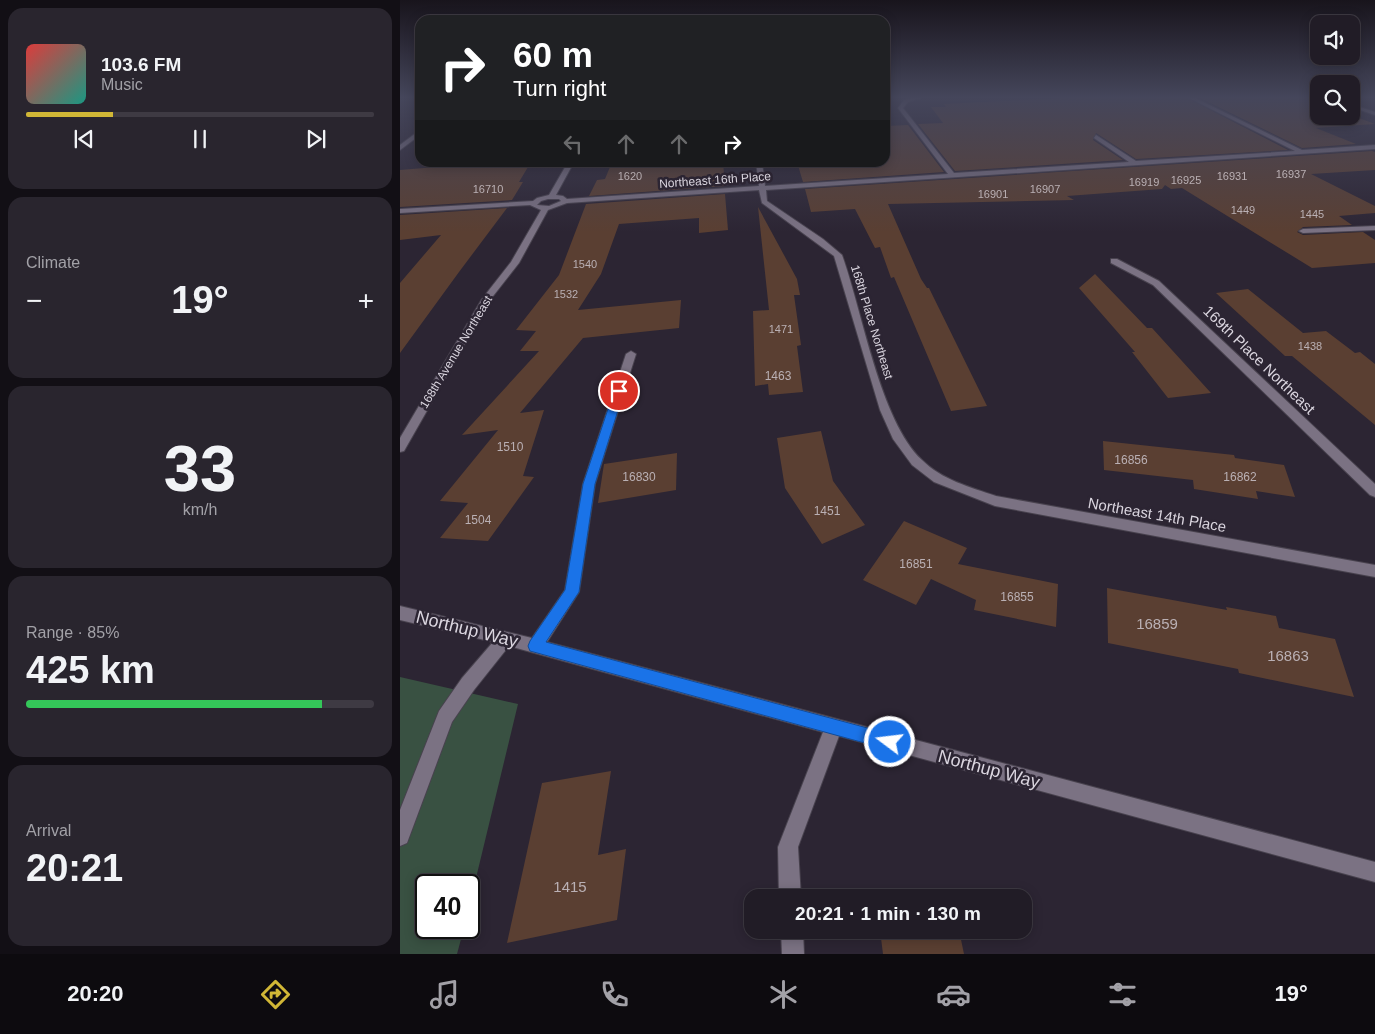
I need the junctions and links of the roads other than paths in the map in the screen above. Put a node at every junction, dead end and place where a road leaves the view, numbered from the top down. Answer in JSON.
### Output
{"nodes":[{"id":1,"x":927,"y":143,"type":"edge"},
{"id":2,"x":1104,"y":143,"type":"edge"},
{"id":3,"x":1283,"y":143,"type":"edge"},
{"id":4,"x":1375,"y":147,"type":"edge"},
{"id":5,"x":1302,"y":152,"type":"junction"},
{"id":6,"x":1135,"y":163,"type":"junction"},
{"id":7,"x":568,"y":167,"type":"edge"},
{"id":8,"x":760,"y":167,"type":"edge"},
{"id":9,"x":952,"y":175,"type":"junction"},
{"id":10,"x":762,"y":188,"type":"junction"},
{"id":11,"x":552,"y":196,"type":"junction"},
{"id":12,"x":565,"y":201,"type":"junction"},
{"id":13,"x":534,"y":203,"type":"junction"},
{"id":14,"x":546,"y":208,"type":"junction"},
{"id":15,"x":400,"y":211,"type":"edge"},
{"id":16,"x":1375,"y":228,"type":"edge"},
{"id":17,"x":1303,"y":231,"type":"dead end"},
{"id":18,"x":1114,"y":262,"type":"dead end"},
{"id":19,"x":631,"y":354,"type":"dead end"},
{"id":20,"x":400,"y":448,"type":"edge"},
{"id":21,"x":937,"y":478,"type":"joint"},
{"id":22,"x":1375,"y":492,"type":"edge"},
{"id":23,"x":1375,"y":570,"type":"edge"},
{"id":24,"x":400,"y":612,"type":"edge"},
{"id":25,"x":506,"y":638,"type":"junction"},
{"id":26,"x":535,"y":646,"type":"junction"},
{"id":27,"x":834,"y":727,"type":"junction"},
{"id":28,"x":400,"y":836,"type":"edge"},
{"id":29,"x":1375,"y":872,"type":"edge"},
{"id":30,"x":790,"y":889,"type":"edge"},
{"id":31,"x":793,"y":939,"type":"edge"},
{"id":32,"x":794,"y":954,"type":"edge"}],
"edges":[{"from":1,"to":9,"type":"street"},
{"from":2,"to":6,"type":"street"},
{"from":3,"to":5,"type":"street"},
{"from":4,"to":5,"type":"street","name":"Northeast 16th Place"},
{"from":5,"to":6,"type":"street","name":"Northeast 16th Place"},
{"from":6,"to":9,"type":"street","name":"Northeast 16th Place"},
{"from":7,"to":11,"type":"street"},
{"from":8,"to":10,"type":"street","name":"168th Place Northeast"},
{"from":9,"to":10,"type":"street","name":"Northeast 16th Place"},
{"from":10,"to":12,"type":"street","name":"Northeast 16th Place"},
{"from":10,"to":21,"type":"street","name":"168th Place Northeast"},
{"from":11,"to":12,"type":"street"},
{"from":11,"to":13,"type":"street"},
{"from":12,"to":14,"type":"street"},
{"from":13,"to":14,"type":"street"},
{"from":13,"to":15,"type":"street"},
{"from":14,"to":20,"type":"street","name":"168th Avenue Northeast"},
{"from":16,"to":17,"type":"street"},
{"from":18,"to":22,"type":"street","name":"169th Place Northeast"},
{"from":19,"to":26,"type":"street"},
{"from":21,"to":23,"type":"street","name":"Northeast 14th Place"},
{"from":24,"to":25,"type":"street","name":"Northup Way"},
{"from":25,"to":26,"type":"street","name":"Northup Way"},
{"from":25,"to":28,"type":"street"},
{"from":26,"to":27,"type":"street","name":"Northup Way"},
{"from":27,"to":29,"type":"street","name":"Northup Way"},
{"from":27,"to":30,"type":"street"},
{"from":31,"to":32,"type":"street"}]}
